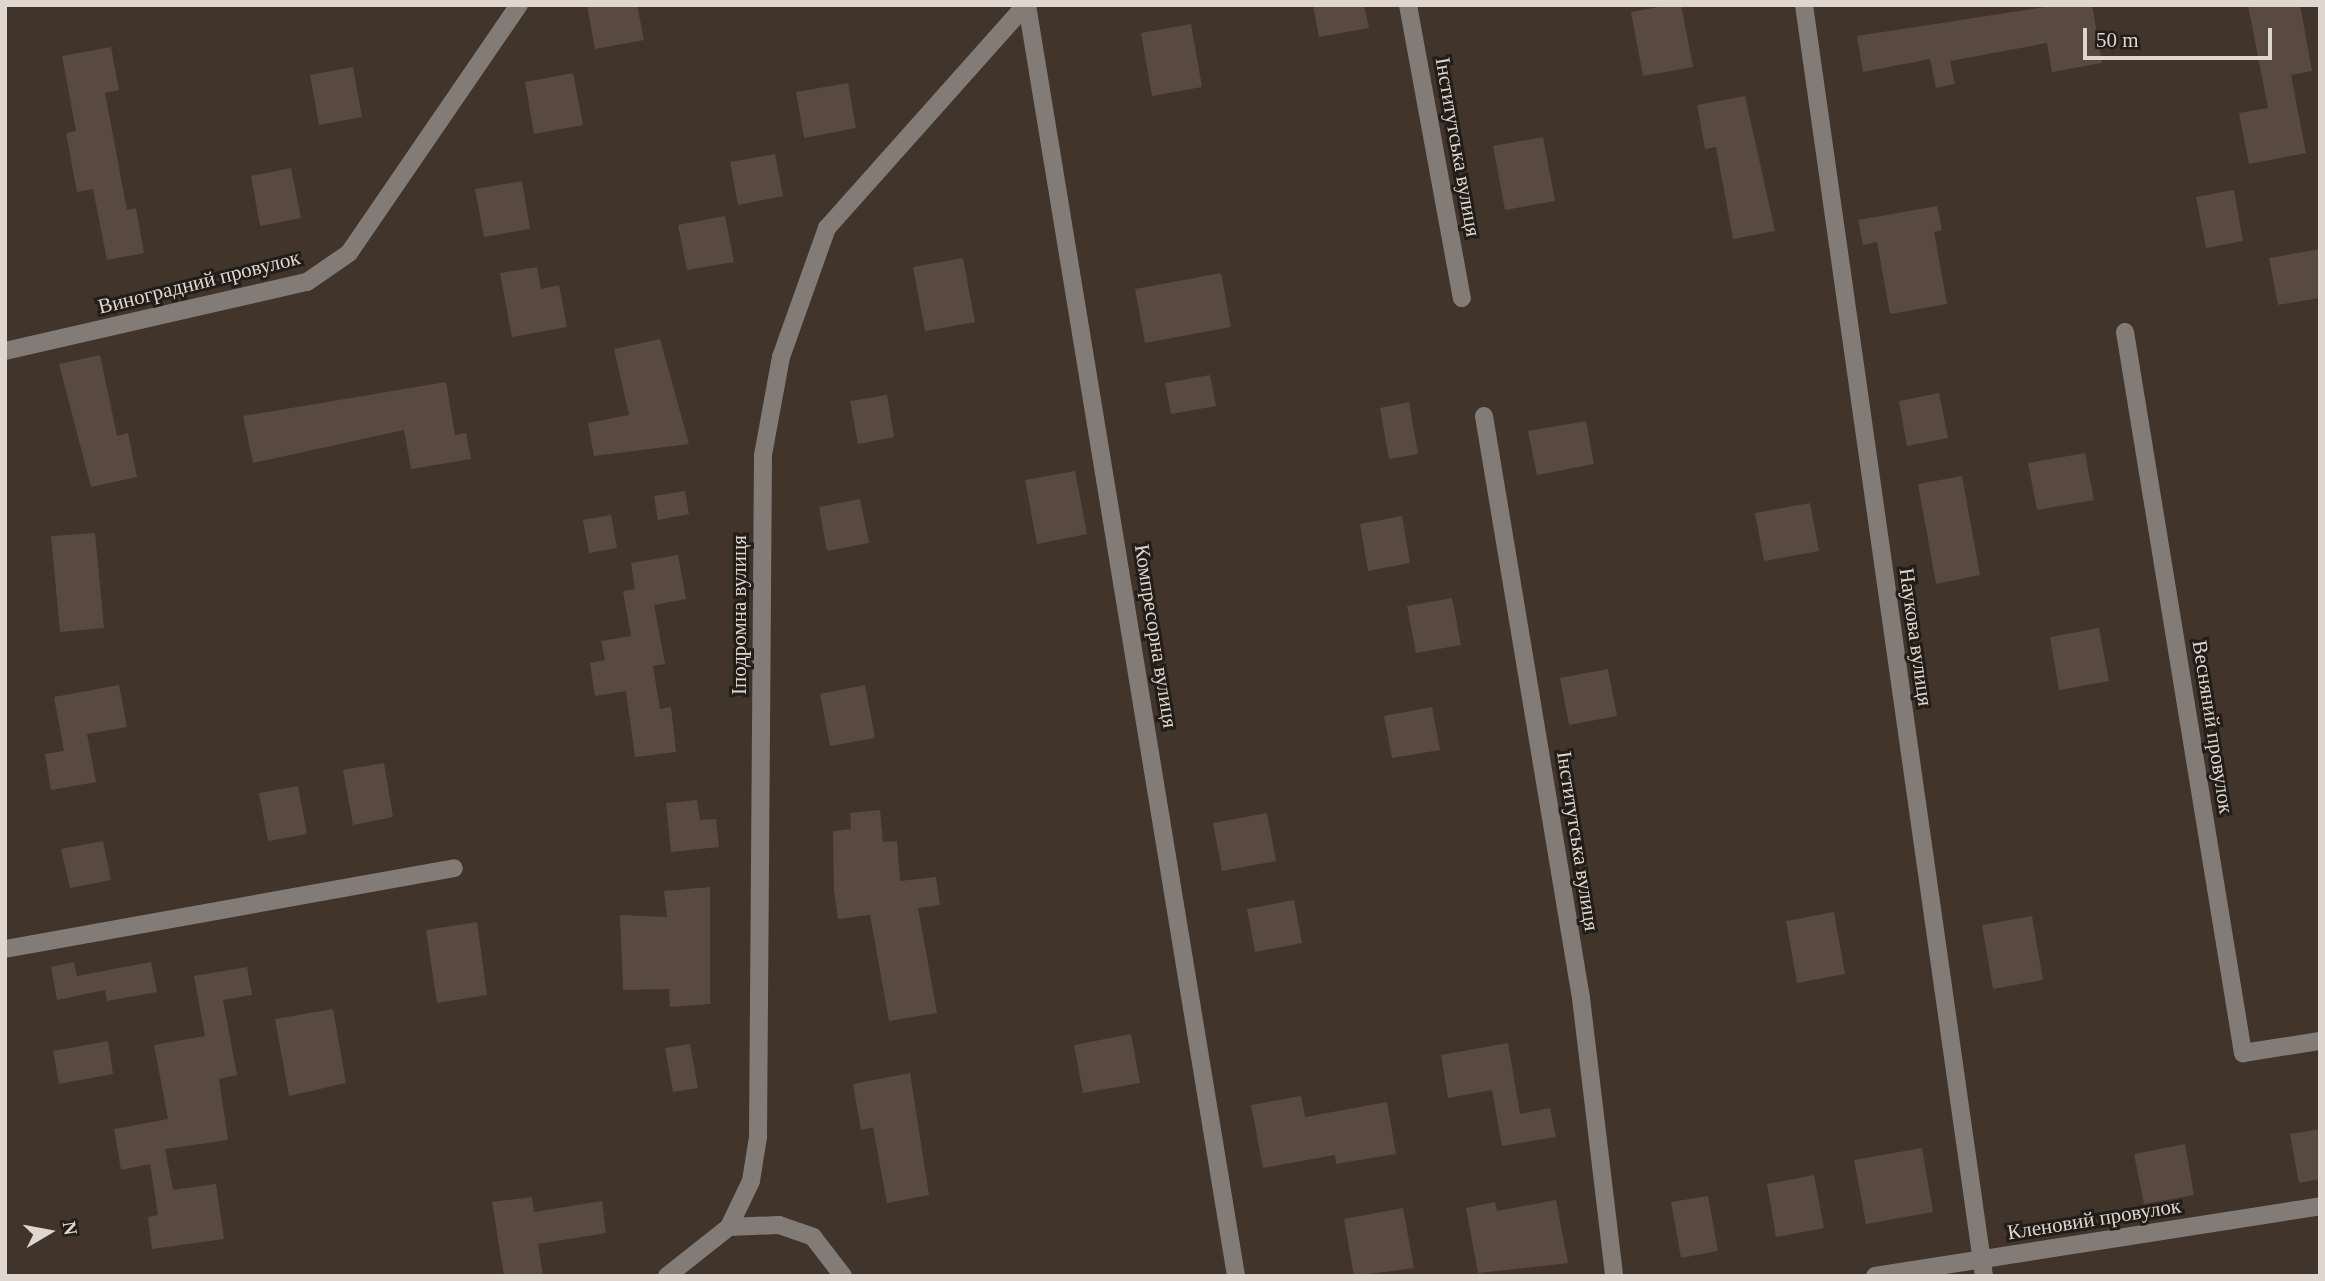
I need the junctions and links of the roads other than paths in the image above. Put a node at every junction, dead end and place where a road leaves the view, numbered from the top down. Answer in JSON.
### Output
{"nodes":[{"id":1,"x":519,"y":5,"type":"edge"},
{"id":2,"x":1027,"y":5,"type":"edge"},
{"id":3,"x":1408,"y":5,"type":"edge"},
{"id":4,"x":1804,"y":5,"type":"edge"},
{"id":5,"x":1462,"y":298,"type":"dead end"},
{"id":6,"x":2126,"y":332,"type":"dead end"},
{"id":7,"x":5,"y":351,"type":"edge"},
{"id":8,"x":1484,"y":416,"type":"dead end"},
{"id":9,"x":454,"y":868,"type":"dead end"},
{"id":10,"x":5,"y":948,"type":"edge"},
{"id":11,"x":2320,"y":1041,"type":"edge"},
{"id":12,"x":2320,"y":1206,"type":"edge"},
{"id":13,"x":729,"y":1227,"type":"junction"},
{"id":14,"x":1982,"y":1268,"type":"edge"},
{"id":15,"x":667,"y":1276,"type":"edge"},
{"id":16,"x":843,"y":1276,"type":"edge"},
{"id":17,"x":1236,"y":1276,"type":"edge"},
{"id":18,"x":1614,"y":1276,"type":"edge"},
{"id":19,"x":1875,"y":1276,"type":"edge"}],
"edges":[{"from":1,"to":7,"type":"street","name":"Виноградний провулок"},
{"from":2,"to":13,"type":"street","name":"Іподромна вулиця"},
{"from":2,"to":17,"type":"street","name":"Компресорна вулиця"},
{"from":3,"to":5,"type":"street","name":"Інститутська вулиця"},
{"from":4,"to":14,"type":"street","name":"Наукова вулиця"},
{"from":6,"to":11,"type":"street","name":"Весняний провулок"},
{"from":8,"to":18,"type":"street","name":"Інститутська вулиця"},
{"from":9,"to":10,"type":"street"},
{"from":12,"to":14,"type":"street","name":"Кленовий провулок"},
{"from":13,"to":15,"type":"street","name":"Іподромна вулиця"},
{"from":13,"to":16,"type":"street"},
{"from":14,"to":19,"type":"street","name":"Кленовий провулок"}]}
